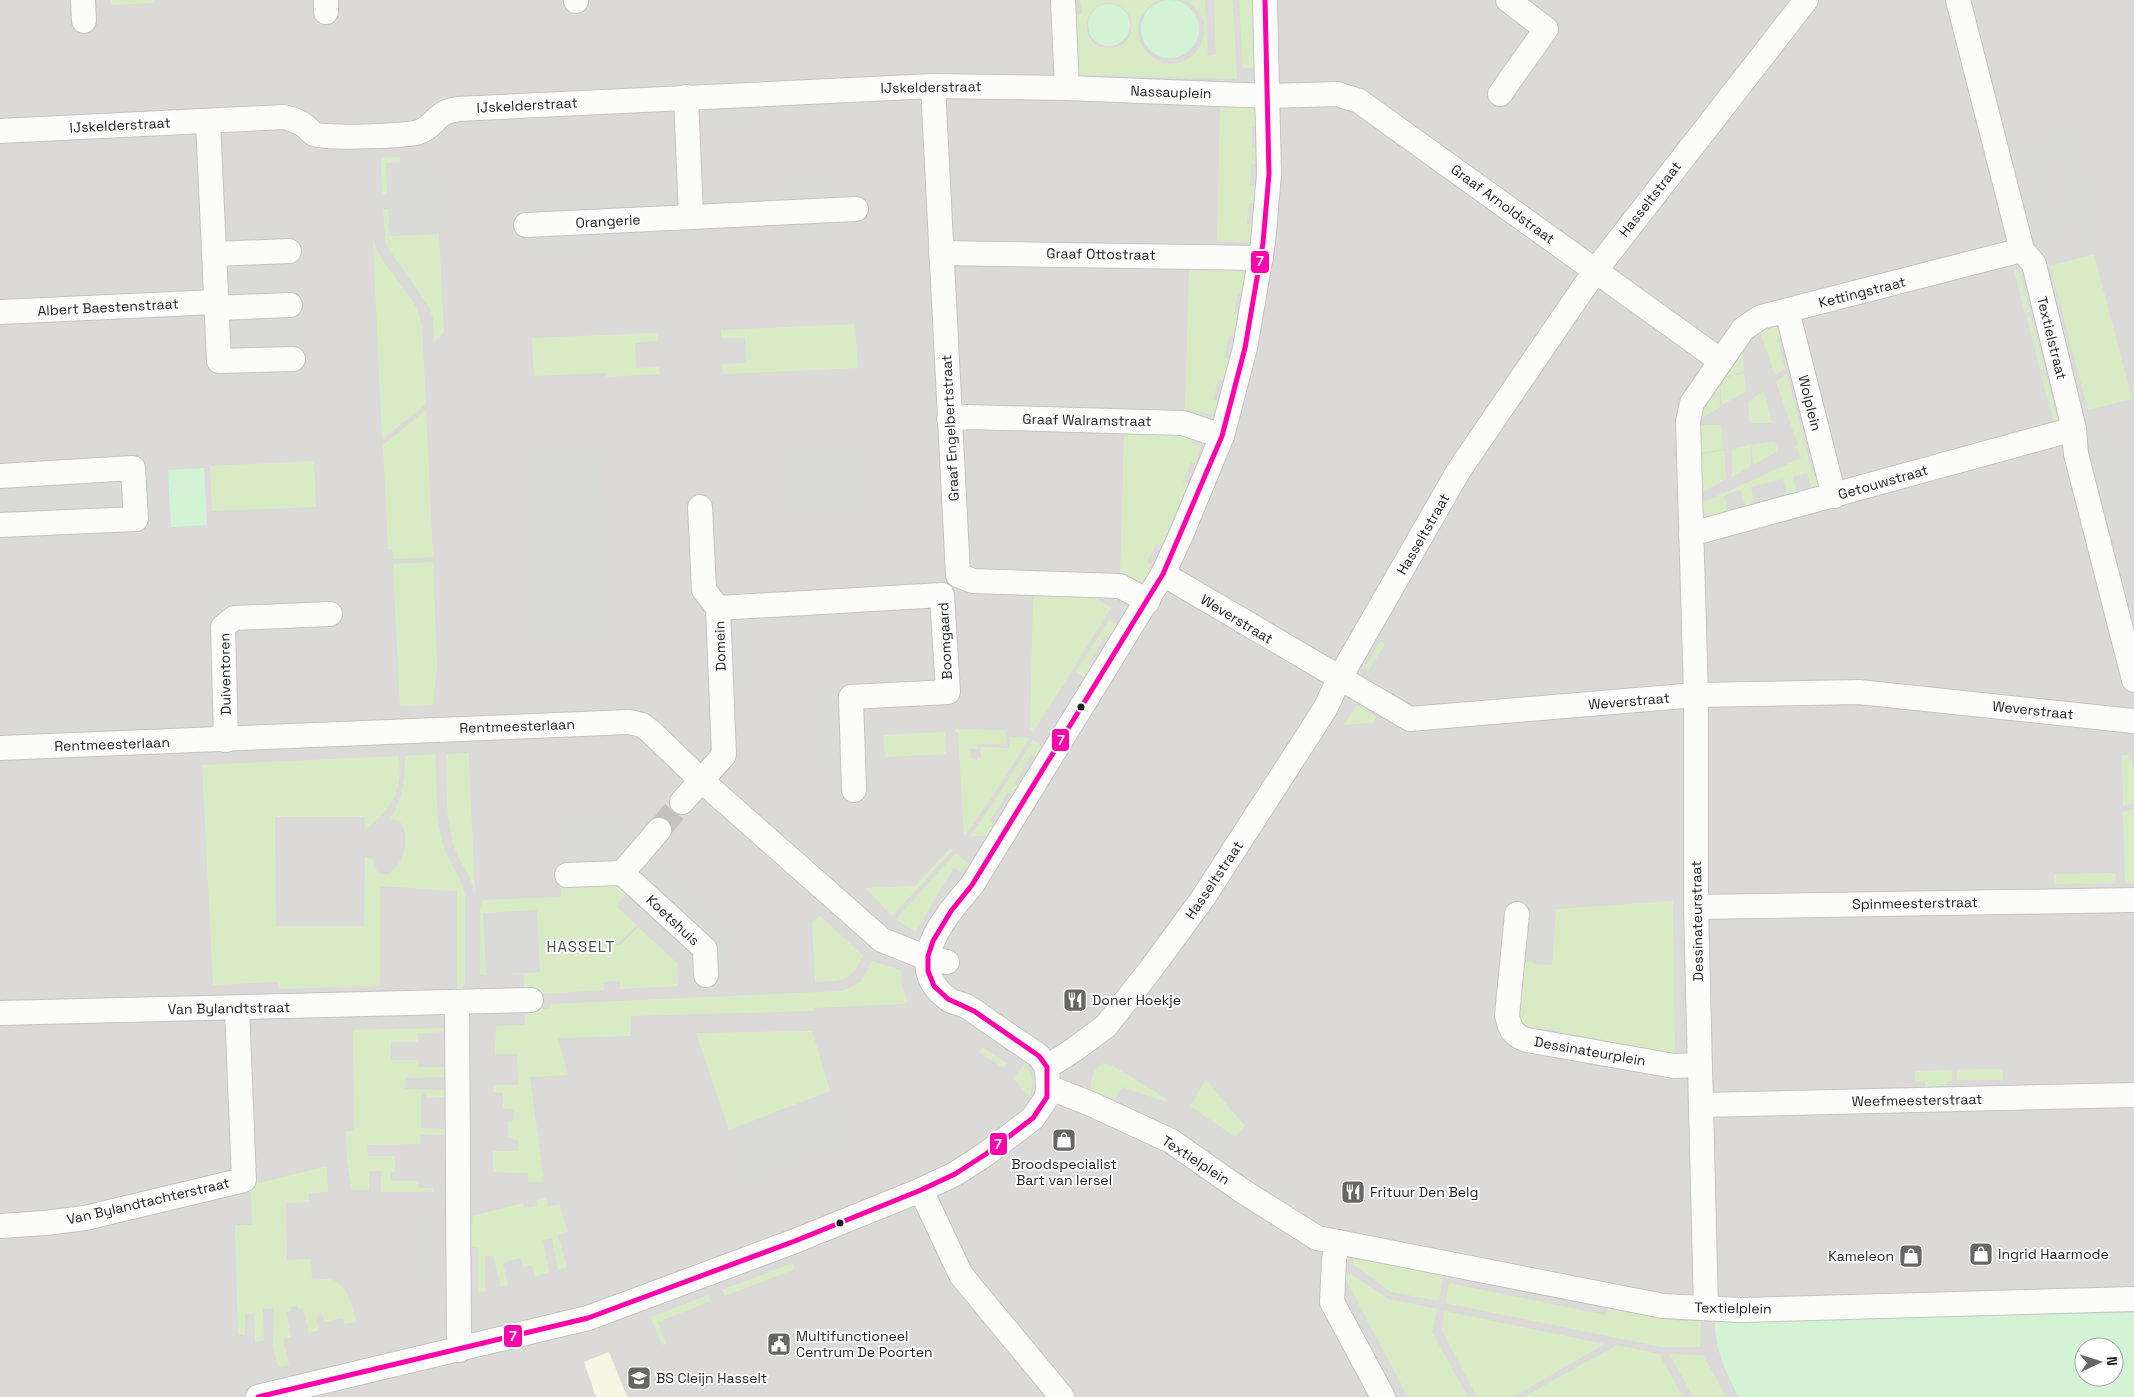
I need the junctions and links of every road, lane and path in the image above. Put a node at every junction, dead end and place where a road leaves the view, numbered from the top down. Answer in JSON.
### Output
{"nodes":[{"id":1,"x":1062,"y":0,"type":"edge"},
{"id":2,"x":1265,"y":0,"type":"edge"},
{"id":3,"x":1508,"y":0,"type":"edge"},
{"id":4,"x":1806,"y":0,"type":"edge"},
{"id":5,"x":1958,"y":0,"type":"edge"},
{"id":6,"x":934,"y":86,"type":"junction"},
{"id":7,"x":1067,"y":88,"type":"junction"},
{"id":8,"x":1500,"y":94,"type":"dead end"},
{"id":9,"x":1269,"y":96,"type":"junction"},
{"id":10,"x":686,"y":98,"type":"junction"},
{"id":11,"x":208,"y":121,"type":"junction"},
{"id":12,"x":0,"y":131,"type":"edge"},
{"id":13,"x":856,"y":209,"type":"dead end"},
{"id":14,"x":691,"y":217,"type":"junction"},
{"id":15,"x":526,"y":225,"type":"dead end"},
{"id":16,"x":2022,"y":250,"type":"junction"},
{"id":17,"x":289,"y":251,"type":"dead end"},
{"id":18,"x":941,"y":253,"type":"junction"},
{"id":19,"x":214,"y":254,"type":"junction"},
{"id":20,"x":1261,"y":258,"type":"junction"},
{"id":21,"x":1595,"y":271,"type":"junction"},
{"id":22,"x":216,"y":305,"type":"junction"},
{"id":23,"x":290,"y":305,"type":"dead end"},
{"id":24,"x":1787,"y":311,"type":"junction"},
{"id":25,"x":0,"y":312,"type":"edge"},
{"id":26,"x":293,"y":359,"type":"dead end"},
{"id":27,"x":1721,"y":361,"type":"junction"},
{"id":28,"x":950,"y":419,"type":"junction"},
{"id":29,"x":2074,"y":429,"type":"junction"},
{"id":30,"x":1222,"y":436,"type":"junction"},
{"id":31,"x":0,"y":476,"type":"edge"},
{"id":32,"x":1834,"y":496,"type":"junction"},
{"id":33,"x":700,"y":507,"type":"dead end"},
{"id":34,"x":0,"y":525,"type":"edge"},
{"id":35,"x":1691,"y":534,"type":"junction"},
{"id":36,"x":1163,"y":574,"type":"junction"},
{"id":37,"x":1148,"y":601,"type":"junction"},
{"id":38,"x":718,"y":608,"type":"junction"},
{"id":39,"x":330,"y":614,"type":"dead end"},
{"id":40,"x":1339,"y":679,"type":"junction"},
{"id":41,"x":2134,"y":680,"type":"edge"},
{"id":42,"x":1696,"y":695,"type":"junction"},
{"id":43,"x":2134,"y":721,"type":"edge"},
{"id":44,"x":226,"y":740,"type":"junction"},
{"id":45,"x":0,"y":748,"type":"edge"},
{"id":46,"x":702,"y":781,"type":"junction"},
{"id":47,"x":854,"y":790,"type":"dead end"},
{"id":48,"x":682,"y":802,"type":"tunnel mouth"},
{"id":49,"x":659,"y":830,"type":"tunnel mouth"},
{"id":50,"x":622,"y":873,"type":"junction"},
{"id":51,"x":567,"y":875,"type":"dead end"},
{"id":52,"x":2134,"y":900,"type":"edge"},
{"id":53,"x":1696,"y":907,"type":"junction"},
{"id":54,"x":1517,"y":914,"type":"dead end"},
{"id":55,"x":937,"y":960,"type":"junction"},
{"id":56,"x":706,"y":975,"type":"dead end"},
{"id":57,"x":531,"y":1000,"type":"dead end"},
{"id":58,"x":457,"y":1002,"type":"junction"},
{"id":59,"x":237,"y":1008,"type":"junction"},
{"id":60,"x":0,"y":1014,"type":"edge"},
{"id":61,"x":1699,"y":1066,"type":"junction"},
{"id":62,"x":1048,"y":1078,"type":"junction"},
{"id":63,"x":2134,"y":1095,"type":"edge"},
{"id":64,"x":1701,"y":1104,"type":"junction"},
{"id":65,"x":922,"y":1190,"type":"junction"},
{"id":66,"x":0,"y":1226,"type":"edge"},
{"id":67,"x":1338,"y":1242,"type":"junction"},
{"id":68,"x":2134,"y":1300,"type":"edge"},
{"id":69,"x":1706,"y":1308,"type":"junction"},
{"id":70,"x":459,"y":1350,"type":"junction"},
{"id":71,"x":258,"y":1397,"type":"edge"},
{"id":72,"x":1062,"y":1397,"type":"edge"},
{"id":73,"x":1383,"y":1397,"type":"edge"}],
"edges":[{"from":1,"to":7,"type":"street"},
{"from":2,"to":9,"type":"street"},
{"from":3,"to":8,"type":"street"},
{"from":4,"to":21,"type":"street","name":"Hasseltstraat"},
{"from":5,"to":16,"type":"street","name":"Textielstraat"},
{"from":6,"to":7,"type":"street","name":"IJskelderstraat"},
{"from":6,"to":10,"type":"street","name":"IJskelderstraat"},
{"from":6,"to":18,"type":"street","name":"Graaf Engelbertstraat"},
{"from":7,"to":9,"type":"street","name":"Nassauplein"},
{"from":9,"to":20,"type":"street"},
{"from":9,"to":21,"type":"street","name":"Graaf Arnoldstraat"},
{"from":10,"to":11,"type":"street","name":"IJskelderstraat"},
{"from":10,"to":14,"type":"street"},
{"from":11,"to":12,"type":"street","name":"IJskelderstraat"},
{"from":11,"to":19,"type":"street"},
{"from":13,"to":14,"type":"street","name":"Orangerie"},
{"from":14,"to":15,"type":"street","name":"Orangerie"},
{"from":16,"to":24,"type":"street","name":"Kettingstraat"},
{"from":16,"to":29,"type":"street","name":"Textielstraat"},
{"from":17,"to":19,"type":"street"},
{"from":18,"to":20,"type":"street","name":"Graaf Ottostraat"},
{"from":18,"to":28,"type":"street","name":"Graaf Engelbertstraat"},
{"from":19,"to":22,"type":"street"},
{"from":20,"to":30,"type":"street"},
{"from":21,"to":27,"type":"street","name":"Graaf Arnoldstraat"},
{"from":21,"to":40,"type":"street","name":"Hasseltstraat"},
{"from":22,"to":23,"type":"street","name":"Albert Baestenstraat"},
{"from":22,"to":25,"type":"street","name":"Albert Baestenstraat"},
{"from":22,"to":26,"type":"street"},
{"from":24,"to":27,"type":"street","name":"Kettingstraat"},
{"from":24,"to":32,"type":"street","name":"Wolplein"},
{"from":27,"to":35,"type":"street"},
{"from":28,"to":30,"type":"street","name":"Graaf Walramstraat"},
{"from":28,"to":37,"type":"street","name":"Graaf Engelbertstraat"},
{"from":29,"to":32,"type":"street","name":"Getouwstraat"},
{"from":29,"to":41,"type":"street","name":"Textielstraat"},
{"from":30,"to":36,"type":"street"},
{"from":31,"to":34,"type":"street"},
{"from":32,"to":35,"type":"street","name":"Getouwstraat"},
{"from":33,"to":38,"type":"street","name":"Domein"},
{"from":35,"to":42,"type":"street","name":"Dessinateurstraat"},
{"from":36,"to":37,"type":"street"},
{"from":36,"to":40,"type":"street","name":"Weverstraat"},
{"from":37,"to":55,"type":"street"},
{"from":38,"to":46,"type":"street","name":"Domein"},
{"from":38,"to":47,"type":"street","name":"Boomgaard"},
{"from":39,"to":44,"type":"street","name":"Duiventoren"},
{"from":40,"to":42,"type":"street","name":"Weverstraat"},
{"from":40,"to":62,"type":"street","name":"Hasseltstraat"},
{"from":42,"to":43,"type":"street","name":"Weverstraat"},
{"from":42,"to":53,"type":"street","name":"Dessinateurstraat"},
{"from":44,"to":45,"type":"street","name":"Rentmeesterlaan"},
{"from":44,"to":46,"type":"street","name":"Rentmeesterlaan"},
{"from":46,"to":48,"type":"street"},
{"from":46,"to":55,"type":"street","name":"Rentmeesterlaan"},
{"from":49,"to":50,"type":"street"},
{"from":50,"to":51,"type":"street"},
{"from":50,"to":56,"type":"street","name":"Koetshuis"},
{"from":52,"to":53,"type":"street","name":"Spinmeesterstraat"},
{"from":53,"to":61,"type":"street","name":"Dessinateurstraat"},
{"from":54,"to":61,"type":"street","name":"Dessinateurplein"},
{"from":55,"to":62,"type":"street"},
{"from":57,"to":58,"type":"street","name":"Van Bylandtstraat"},
{"from":58,"to":59,"type":"street","name":"Van Bylandtstraat"},
{"from":58,"to":70,"type":"street"},
{"from":59,"to":60,"type":"street","name":"Van Bylandtstraat"},
{"from":59,"to":66,"type":"street","name":"Van Bylandtachterstraat"},
{"from":61,"to":64,"type":"street","name":"Dessinateurstraat"},
{"from":62,"to":65,"type":"street"},
{"from":62,"to":67,"type":"street","name":"Textielplein"},
{"from":63,"to":64,"type":"street","name":"Weefmeesterstraat"},
{"from":64,"to":69,"type":"street","name":"Dessinateurstraat"},
{"from":65,"to":70,"type":"street"},
{"from":65,"to":72,"type":"street"},
{"from":67,"to":69,"type":"street","name":"Textielplein"},
{"from":67,"to":73,"type":"street"},
{"from":68,"to":69,"type":"street","name":"Textielplein"},
{"from":70,"to":71,"type":"street"}]}
